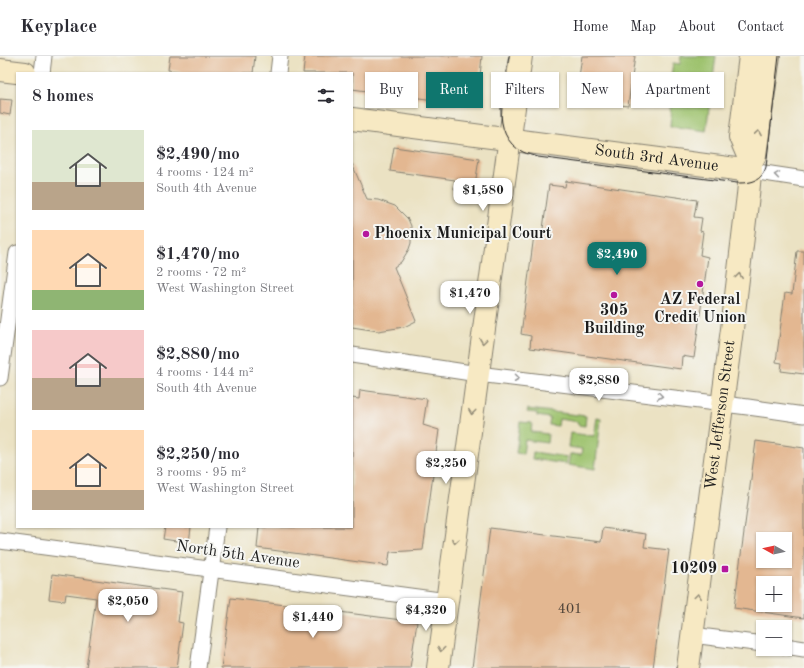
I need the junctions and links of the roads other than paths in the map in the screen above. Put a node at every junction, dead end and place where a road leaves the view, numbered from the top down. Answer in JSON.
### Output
{"nodes":[{"id":1,"x":44,"y":56,"type":"edge"},
{"id":2,"x":280,"y":56,"type":"edge"},
{"id":3,"x":521,"y":56,"type":"edge"},
{"id":4,"x":750,"y":56,"type":"edge"},
{"id":5,"x":769,"y":56,"type":"edge"},
{"id":6,"x":0,"y":70,"type":"edge"},
{"id":7,"x":17,"y":72,"type":"edge"},
{"id":8,"x":42,"y":72,"type":"edge"},
{"id":9,"x":278,"y":72,"type":"edge"},
{"id":10,"x":353,"y":118,"type":"edge"},
{"id":11,"x":509,"y":140,"type":"junction"},
{"id":12,"x":751,"y":167,"type":"junction"},
{"id":13,"x":804,"y":179,"type":"edge"},
{"id":14,"x":16,"y":259,"type":"edge"},
{"id":15,"x":9,"y":302,"type":"edge"},
{"id":16,"x":353,"y":355,"type":"edge"},
{"id":17,"x":478,"y":374,"type":"junction"},
{"id":18,"x":0,"y":378,"type":"edge"},
{"id":19,"x":723,"y":404,"type":"junction"},
{"id":20,"x":804,"y":415,"type":"edge"},
{"id":21,"x":217,"y":528,"type":"edge"},
{"id":22,"x":0,"y":541,"type":"edge"},
{"id":23,"x":211,"y":570,"type":"junction"},
{"id":24,"x":447,"y":601,"type":"junction"},
{"id":25,"x":692,"y":635,"type":"junction"},
{"id":26,"x":756,"y":643,"type":"edge"},
{"id":27,"x":792,"y":647,"type":"edge"},
{"id":28,"x":804,"y":648,"type":"edge"},
{"id":29,"x":198,"y":668,"type":"edge"},
{"id":30,"x":438,"y":668,"type":"edge"},
{"id":31,"x":688,"y":668,"type":"edge"}],
"edges":[{"from":1,"to":8,"type":"street"},
{"from":2,"to":9,"type":"street"},
{"from":3,"to":11,"type":"main road"},
{"from":4,"to":12,"type":"main road"},
{"from":12,"to":5,"type":"main road","name":"West Jefferson Street","one_way":true},
{"from":6,"to":7,"type":"main road"},
{"from":10,"to":11,"type":"main road","name":"South 3rd Avenue"},
{"from":11,"to":12,"type":"main road","name":"South 3rd Avenue"},
{"from":11,"to":17,"type":"main road","one_way":true},
{"from":13,"to":12,"type":"street","name":"South 3rd Avenue","one_way":true},
{"from":19,"to":12,"type":"main road","name":"West Jefferson Street","one_way":true},
{"from":14,"to":15,"type":"street"},
{"from":15,"to":18,"type":"street"},
{"from":16,"to":17,"type":"street"},
{"from":17,"to":19,"type":"street","one_way":true},
{"from":17,"to":24,"type":"main road","one_way":true},
{"from":19,"to":20,"type":"street"},
{"from":25,"to":19,"type":"main road","name":"West Jefferson Street","one_way":true},
{"from":21,"to":23,"type":"street"},
{"from":22,"to":23,"type":"street","name":"North 5th Avenue"},
{"from":23,"to":24,"type":"street","name":"North 5th Avenue"},
{"from":23,"to":29,"type":"street"},
{"from":24,"to":30,"type":"main road","one_way":true},
{"from":25,"to":26,"type":"street"},
{"from":25,"to":31,"type":"main road","name":"West Jefferson Street"},
{"from":27,"to":28,"type":"street"}]}
